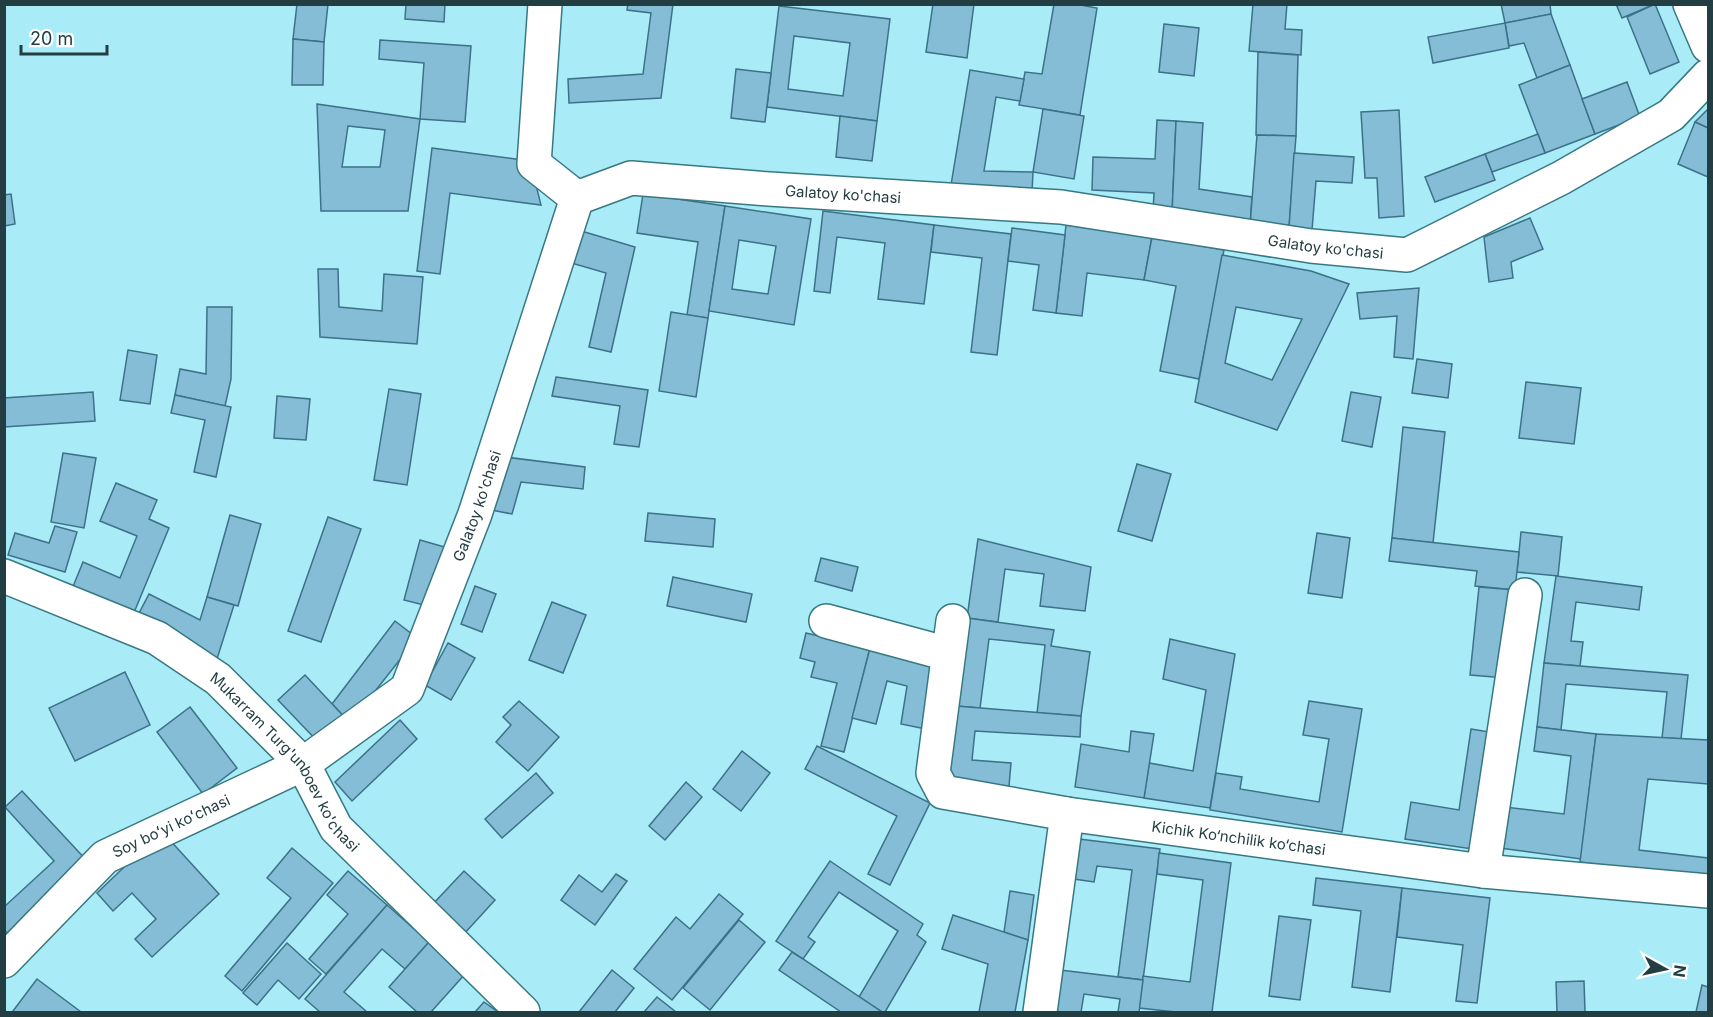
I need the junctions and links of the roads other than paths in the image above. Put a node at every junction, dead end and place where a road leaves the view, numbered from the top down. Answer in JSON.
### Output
{"nodes":[{"id":1,"x":545,"y":4,"type":"edge"},
{"id":2,"x":1690,"y":4,"type":"edge"},
{"id":3,"x":1708,"y":46,"type":"edge"},
{"id":4,"x":1708,"y":76,"type":"edge"},
{"id":5,"x":577,"y":198,"type":"junction"},
{"id":6,"x":4,"y":576,"type":"edge"},
{"id":7,"x":1525,"y":595,"type":"dead end"},
{"id":8,"x":826,"y":621,"type":"dead end"},
{"id":9,"x":953,"y":621,"type":"dead end"},
{"id":10,"x":948,"y":654,"type":"junction"},
{"id":11,"x":303,"y":764,"type":"junction"},
{"id":12,"x":1067,"y":814,"type":"junction"},
{"id":13,"x":1483,"y":871,"type":"junction"},
{"id":14,"x":1708,"y":891,"type":"edge"},
{"id":15,"x":4,"y":961,"type":"edge"},
{"id":16,"x":523,"y":1012,"type":"edge"},
{"id":17,"x":1040,"y":1012,"type":"edge"}],
"edges":[{"from":1,"to":5,"type":"street"},
{"from":2,"to":3,"type":"street"},
{"from":4,"to":5,"type":"street","name":"Galatoy ko'chasi"},
{"from":5,"to":11,"type":"street","name":"Galatoy ko'chasi"},
{"from":6,"to":11,"type":"street","name":"Mukarram Turg'unboev ko'chasi"},
{"from":7,"to":13,"type":"street"},
{"from":8,"to":10,"type":"street"},
{"from":9,"to":10,"type":"street","name":"Kichik Ko‘nchilik ko‘chasi"},
{"from":10,"to":12,"type":"street","name":"Kichik Ko‘nchilik ko‘chasi"},
{"from":11,"to":15,"type":"street","name":"Soy boʻyi koʻchasi"},
{"from":11,"to":16,"type":"street","name":"Mukarram Turg'unboev ko'chasi"},
{"from":12,"to":13,"type":"street","name":"Kichik Ko‘nchilik ko‘chasi"},
{"from":12,"to":17,"type":"street"},
{"from":13,"to":14,"type":"street","name":"Kichik Ko‘nchilik ko‘chasi"}]}
